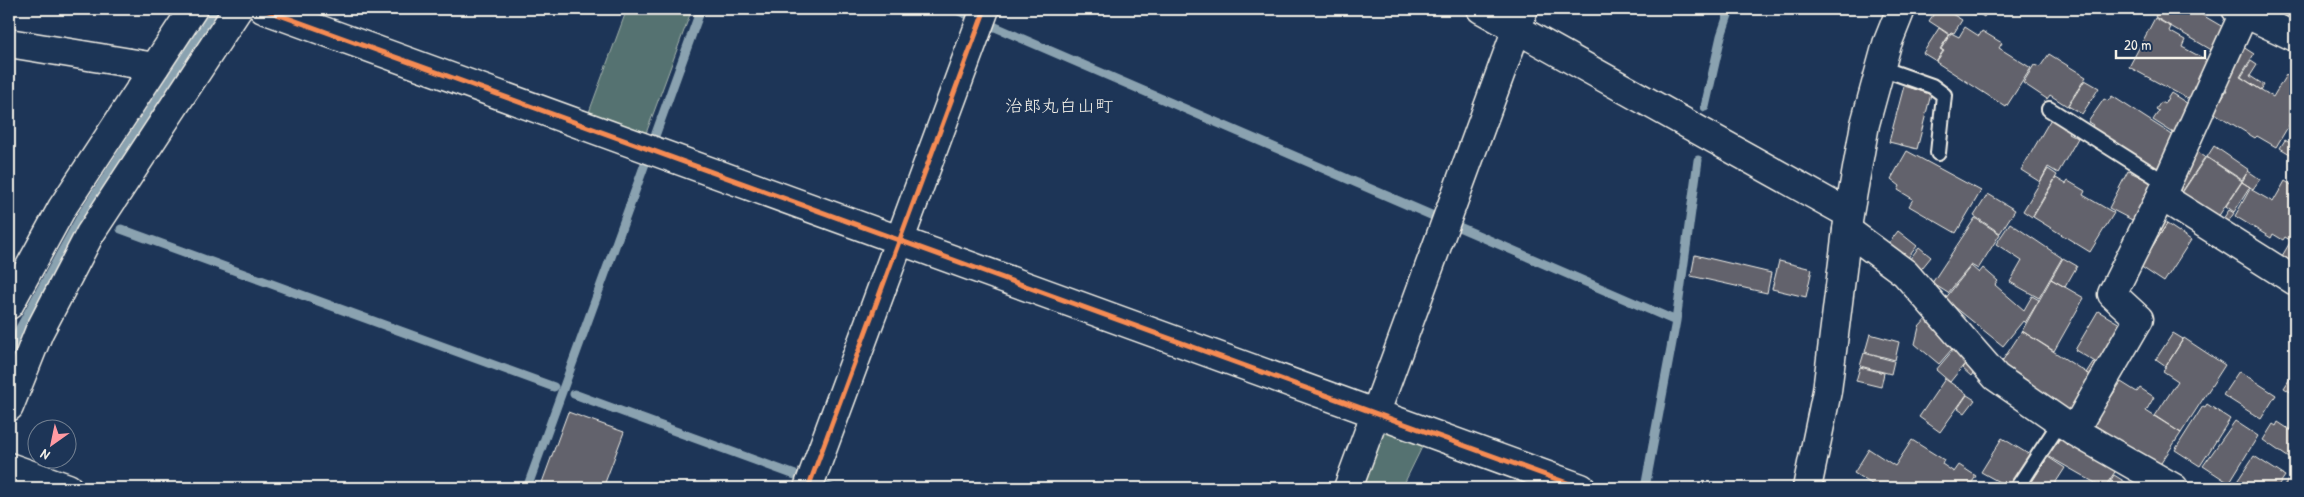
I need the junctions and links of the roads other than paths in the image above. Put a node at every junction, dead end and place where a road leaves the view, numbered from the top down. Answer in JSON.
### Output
{"nodes":[{"id":1,"x":193,"y":9,"type":"edge"},
{"id":2,"x":238,"y":9,"type":"edge"},
{"id":3,"x":263,"y":9,"type":"edge"},
{"id":4,"x":985,"y":9,"type":"edge"},
{"id":5,"x":1481,"y":9,"type":"edge"},
{"id":6,"x":1901,"y":9,"type":"edge"},
{"id":7,"x":2240,"y":11,"type":"edge"},
{"id":8,"x":1520,"y":19,"type":"edge"},
{"id":9,"x":2295,"y":37,"type":"edge"},
{"id":10,"x":9,"y":43,"type":"edge"},
{"id":11,"x":155,"y":67,"type":"junction"},
{"id":12,"x":1881,"y":68,"type":"junction"},
{"id":13,"x":2050,"y":109,"type":"dead end"},
{"id":14,"x":1938,"y":153,"type":"dead end"},
{"id":15,"x":2164,"y":190,"type":"junction"},
{"id":16,"x":1848,"y":222,"type":"junction"},
{"id":17,"x":899,"y":240,"type":"junction"},
{"id":18,"x":2295,"y":281,"type":"edge"},
{"id":19,"x":9,"y":304,"type":"edge"},
{"id":20,"x":9,"y":407,"type":"edge"},
{"id":21,"x":1375,"y":414,"type":"junction"},
{"id":22,"x":2067,"y":426,"type":"junction"},
{"id":23,"x":9,"y":467,"type":"edge"},
{"id":24,"x":68,"y":488,"type":"edge"},
{"id":25,"x":808,"y":488,"type":"edge"},
{"id":26,"x":1348,"y":488,"type":"edge"},
{"id":27,"x":1581,"y":488,"type":"edge"},
{"id":28,"x":1807,"y":488,"type":"edge"},
{"id":29,"x":2017,"y":488,"type":"edge"},
{"id":30,"x":2174,"y":488,"type":"edge"}],
"edges":[{"from":1,"to":11,"type":"street"},
{"from":2,"to":20,"type":"street"},
{"from":3,"to":17,"type":"street"},
{"from":4,"to":17,"type":"street"},
{"from":5,"to":8,"type":"street"},
{"from":6,"to":12,"type":"street"},
{"from":7,"to":9,"type":"street"},
{"from":7,"to":15,"type":"street"},
{"from":8,"to":16,"type":"street"},
{"from":8,"to":21,"type":"street"},
{"from":10,"to":11,"type":"street"},
{"from":11,"to":19,"type":"street"},
{"from":12,"to":14,"type":"lane"},
{"from":12,"to":16,"type":"street"},
{"from":13,"to":15,"type":"lane"},
{"from":15,"to":18,"type":"street"},
{"from":15,"to":22,"type":"street"},
{"from":16,"to":22,"type":"street"},
{"from":16,"to":28,"type":"street"},
{"from":17,"to":21,"type":"street"},
{"from":17,"to":25,"type":"street"},
{"from":21,"to":26,"type":"street"},
{"from":21,"to":27,"type":"street"},
{"from":22,"to":29,"type":"lane"},
{"from":22,"to":30,"type":"street"},
{"from":23,"to":24,"type":"street"}]}
